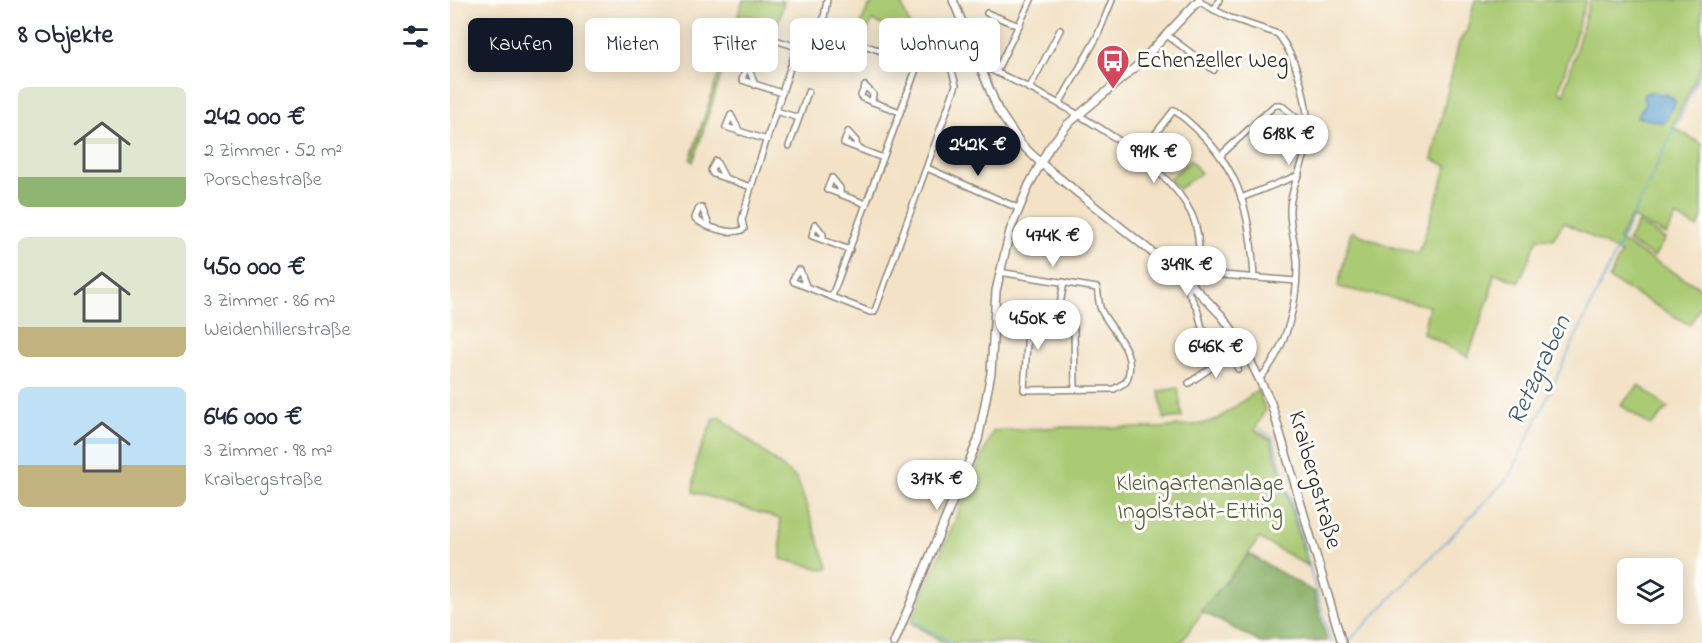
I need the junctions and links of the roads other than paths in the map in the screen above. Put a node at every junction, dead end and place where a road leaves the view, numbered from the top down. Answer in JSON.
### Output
{"nodes":[{"id":1,"x":827,"y":0,"type":"edge"},
{"id":2,"x":952,"y":0,"type":"edge"},
{"id":3,"x":1031,"y":0,"type":"edge"},
{"id":4,"x":1112,"y":0,"type":"edge"},
{"id":5,"x":1219,"y":0,"type":"edge"},
{"id":6,"x":1199,"y":1,"type":"edge"},
{"id":7,"x":1214,"y":10,"type":"junction"},
{"id":8,"x":987,"y":13,"type":"dead end"},
{"id":9,"x":824,"y":18,"type":"edge"},
{"id":10,"x":960,"y":18,"type":"edge"},
{"id":11,"x":1019,"y":26,"type":"junction"},
{"id":12,"x":1060,"y":30,"type":"dead end"},
{"id":13,"x":1168,"y":36,"type":"junction"},
{"id":14,"x":1000,"y":64,"type":"edge"},
{"id":15,"x":790,"y":68,"type":"edge"},
{"id":16,"x":1214,"y":70,"type":"dead end"},
{"id":17,"x":915,"y":72,"type":"edge"},
{"id":18,"x":952,"y":72,"type":"edge"},
{"id":19,"x":982,"y":72,"type":"edge"},
{"id":20,"x":996,"y":72,"type":"edge"},
{"id":21,"x":755,"y":85,"type":"dead end"},
{"id":22,"x":1029,"y":89,"type":"junction"},
{"id":23,"x":808,"y":92,"type":"dead end"},
{"id":24,"x":782,"y":93,"type":"junction"},
{"id":25,"x":872,"y":102,"type":"dead end"},
{"id":26,"x":1059,"y":104,"type":"junction"},
{"id":27,"x":776,"y":111,"type":"junction"},
{"id":28,"x":900,"y":112,"type":"junction"},
{"id":29,"x":1080,"y":113,"type":"junction"},
{"id":30,"x":799,"y":118,"type":"junction"},
{"id":31,"x":1308,"y":120,"type":"junction"},
{"id":32,"x":740,"y":132,"type":"dead end"},
{"id":33,"x":767,"y":140,"type":"junction"},
{"id":34,"x":789,"y":146,"type":"dead end"},
{"id":35,"x":857,"y":148,"type":"dead end"},
{"id":36,"x":1221,"y":155,"type":"junction"},
{"id":37,"x":1138,"y":156,"type":"junction"},
{"id":38,"x":883,"y":158,"type":"junction"},
{"id":39,"x":1041,"y":163,"type":"junction"},
{"id":40,"x":927,"y":168,"type":"junction"},
{"id":41,"x":1299,"y":175,"type":"junction"},
{"id":42,"x":725,"y":178,"type":"dead end"},
{"id":43,"x":751,"y":187,"type":"junction"},
{"id":44,"x":840,"y":194,"type":"dead end"},
{"id":45,"x":1241,"y":198,"type":"junction"},
{"id":46,"x":866,"y":204,"type":"junction"},
{"id":47,"x":1018,"y":208,"type":"junction"},
{"id":48,"x":709,"y":225,"type":"dead end"},
{"id":49,"x":823,"y":240,"type":"dead end"},
{"id":50,"x":850,"y":250,"type":"junction"},
{"id":51,"x":999,"y":272,"type":"junction"},
{"id":52,"x":1197,"y":273,"type":"junction"},
{"id":53,"x":1254,"y":278,"type":"junction"},
{"id":54,"x":1188,"y":281,"type":"junction"},
{"id":55,"x":1296,"y":281,"type":"junction"},
{"id":56,"x":1064,"y":282,"type":"junction"},
{"id":57,"x":806,"y":286,"type":"dead end"},
{"id":58,"x":832,"y":296,"type":"junction"},
{"id":59,"x":1057,"y":322,"type":"junction"},
{"id":60,"x":1230,"y":356,"type":"junction"},
{"id":61,"x":1238,"y":369,"type":"dead end"},
{"id":62,"x":1261,"y":377,"type":"junction"},
{"id":63,"x":1189,"y":383,"type":"dead end"},
{"id":64,"x":1074,"y":389,"type":"junction"},
{"id":65,"x":1341,"y":641,"type":"edge"},
{"id":66,"x":894,"y":643,"type":"edge"}],
"edges":[{"from":1,"to":9,"type":"street"},
{"from":2,"to":10,"type":"street","name":"Kraibergstraße"},
{"from":3,"to":11,"type":"street"},
{"from":4,"to":26,"type":"street"},
{"from":5,"to":7,"type":"street"},
{"from":6,"to":7,"type":"street"},
{"from":6,"to":13,"type":"street"},
{"from":7,"to":31,"type":"street"},
{"from":8,"to":11,"type":"street"},
{"from":11,"to":14,"type":"street"},
{"from":12,"to":22,"type":"street"},
{"from":13,"to":16,"type":"street"},
{"from":13,"to":29,"type":"street"},
{"from":15,"to":24,"type":"street"},
{"from":17,"to":28,"type":"street"},
{"from":18,"to":40,"type":"street"},
{"from":19,"to":39,"type":"street","name":"Kraibergstraße"},
{"from":20,"to":22,"type":"street"},
{"from":21,"to":24,"type":"street"},
{"from":22,"to":26,"type":"street"},
{"from":23,"to":30,"type":"street"},
{"from":24,"to":27,"type":"street"},
{"from":25,"to":28,"type":"street"},
{"from":26,"to":29,"type":"street"},
{"from":27,"to":30,"type":"street"},
{"from":27,"to":33,"type":"street"},
{"from":28,"to":38,"type":"street"},
{"from":29,"to":37,"type":"street"},
{"from":29,"to":39,"type":"street"},
{"from":30,"to":34,"type":"street"},
{"from":31,"to":36,"type":"street"},
{"from":31,"to":41,"type":"street"},
{"from":32,"to":33,"type":"street"},
{"from":33,"to":43,"type":"street"},
{"from":35,"to":38,"type":"street"},
{"from":36,"to":37,"type":"street"},
{"from":36,"to":45,"type":"street"},
{"from":37,"to":52,"type":"street"},
{"from":38,"to":46,"type":"street"},
{"from":39,"to":47,"type":"street"},
{"from":39,"to":54,"type":"street","name":"Kraibergstraße"},
{"from":40,"to":47,"type":"street"},
{"from":40,"to":58,"type":"street"},
{"from":41,"to":45,"type":"street"},
{"from":41,"to":55,"type":"street"},
{"from":42,"to":43,"type":"street"},
{"from":43,"to":48,"type":"street"},
{"from":44,"to":46,"type":"street"},
{"from":45,"to":53,"type":"street"},
{"from":46,"to":50,"type":"street"},
{"from":47,"to":51,"type":"street"},
{"from":49,"to":50,"type":"street"},
{"from":50,"to":58,"type":"street"},
{"from":51,"to":56,"type":"street"},
{"from":51,"to":66,"type":"street"},
{"from":52,"to":53,"type":"street"},
{"from":52,"to":54,"type":"street"},
{"from":53,"to":55,"type":"street"},
{"from":54,"to":60,"type":"street"},
{"from":54,"to":62,"type":"street","name":"Kraibergstraße"},
{"from":55,"to":62,"type":"street"},
{"from":56,"to":59,"type":"street"},
{"from":56,"to":64,"type":"street"},
{"from":57,"to":58,"type":"street"},
{"from":59,"to":64,"type":"street"},
{"from":59,"to":64,"type":"street"},
{"from":60,"to":61,"type":"street"},
{"from":60,"to":63,"type":"street"},
{"from":62,"to":65,"type":"street","name":"Kraibergstraße"}]}
